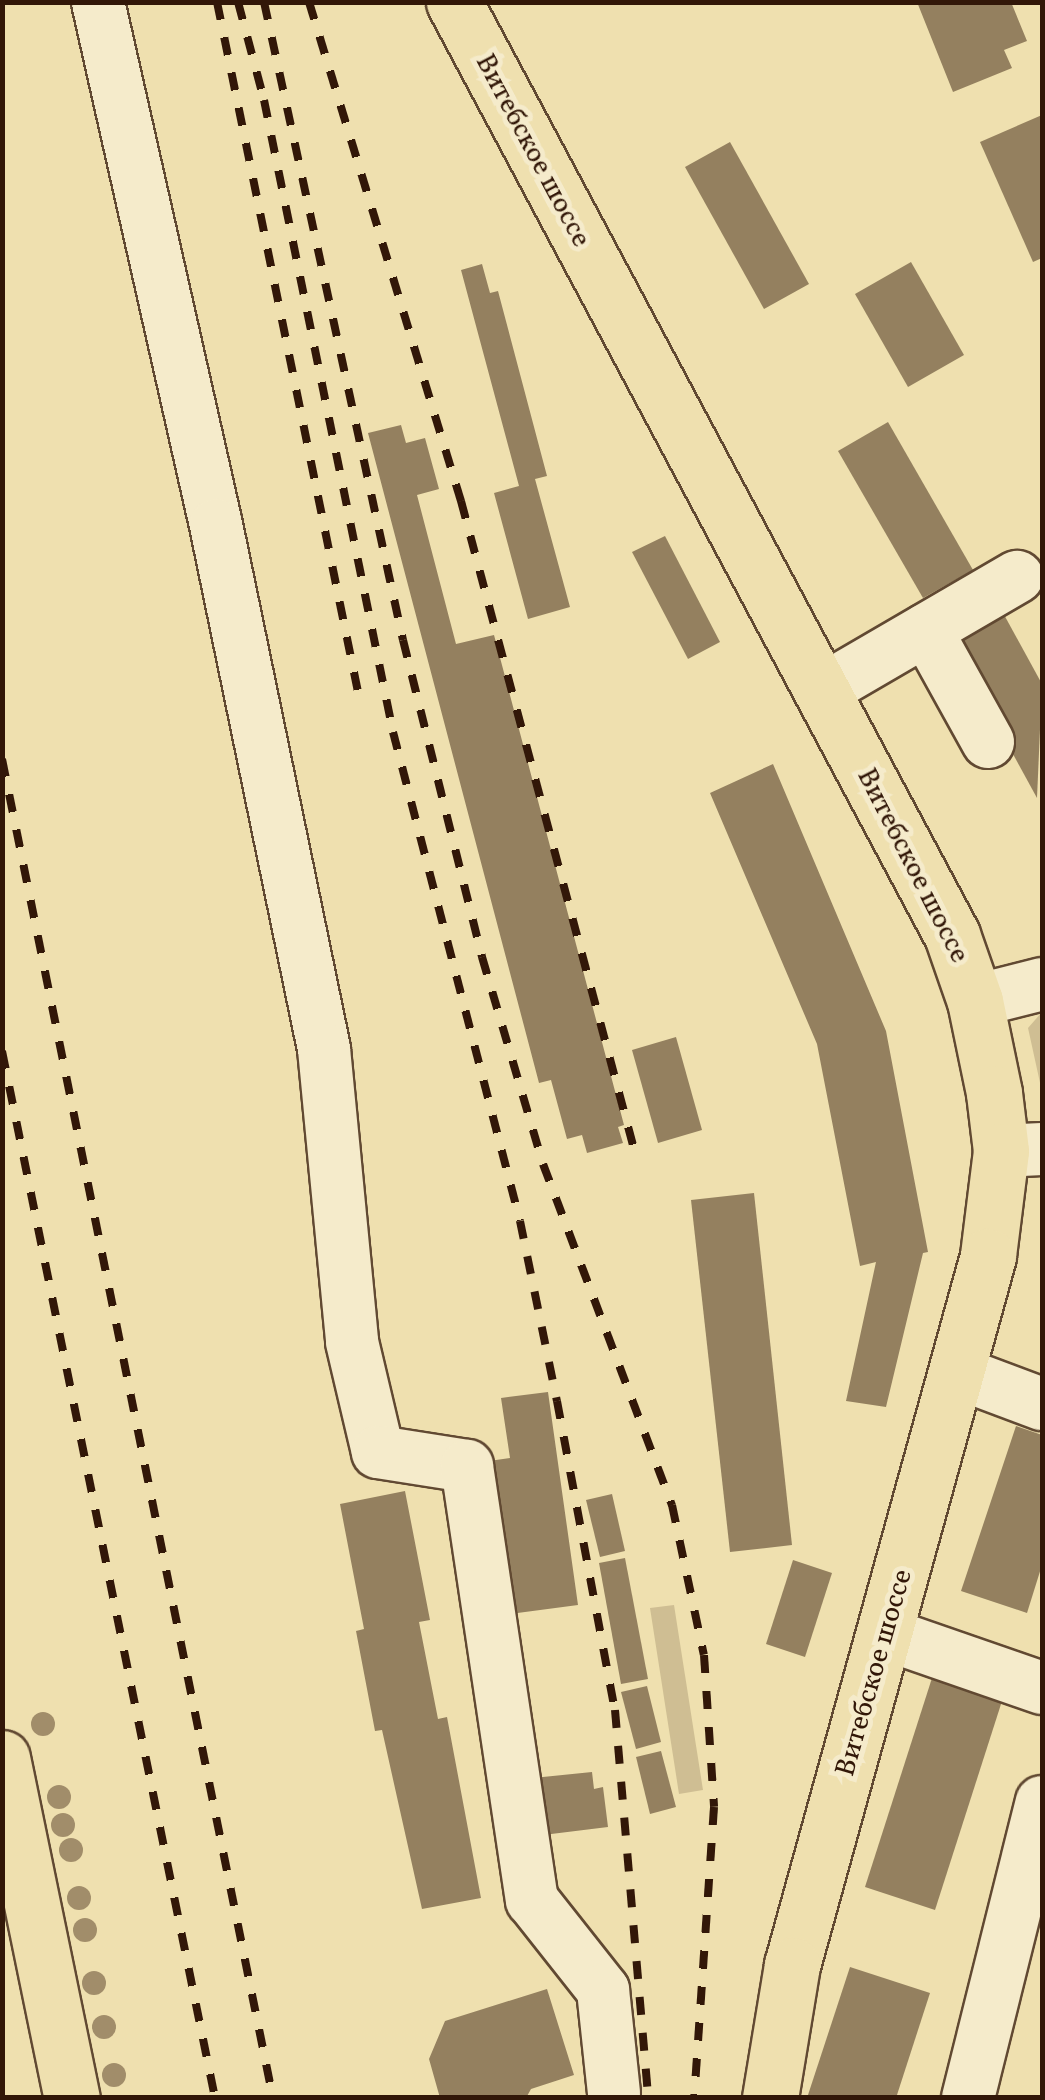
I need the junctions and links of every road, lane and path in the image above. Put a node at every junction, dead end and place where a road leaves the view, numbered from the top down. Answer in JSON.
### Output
{"nodes":[{"id":1,"x":98,"y":2,"type":"edge"},
{"id":2,"x":454,"y":2,"type":"edge"},
{"id":3,"x":1017,"y":577,"type":"dead end"},
{"id":4,"x":926,"y":630,"type":"junction"},
{"id":5,"x":821,"y":691,"type":"junction"},
{"id":6,"x":988,"y":742,"type":"dead end"},
{"id":7,"x":1042,"y":984,"type":"edge"},
{"id":8,"x":975,"y":1001,"type":"junction"},
{"id":9,"x":1022,"y":1150,"type":"edge"},
{"id":10,"x":960,"y":1373,"type":"junction"},
{"id":11,"x":1042,"y":1404,"type":"edge"},
{"id":12,"x":886,"y":1634,"type":"junction"},
{"id":13,"x":1042,"y":1688,"type":"edge"},
{"id":14,"x":2,"y":1758,"type":"edge"},
{"id":15,"x":1042,"y":1802,"type":"edge"},
{"id":16,"x":614,"y":2094,"type":"dead end"},
{"id":17,"x":72,"y":2098,"type":"edge"},
{"id":18,"x":770,"y":2098,"type":"edge"},
{"id":19,"x":968,"y":2098,"type":"edge"}],
"edges":[{"from":1,"to":16,"type":"street"},
{"from":2,"to":5,"type":"main road","name":"Витебское шоссе"},
{"from":3,"to":4,"type":"street"},
{"from":4,"to":5,"type":"street"},
{"from":4,"to":6,"type":"street"},
{"from":5,"to":8,"type":"main road","name":"Витебское шоссе"},
{"from":7,"to":8,"type":"street"},
{"from":8,"to":9,"type":"main road","name":"Витебское шоссе"},
{"from":9,"to":10,"type":"main road","name":"Витебское шоссе"},
{"from":10,"to":11,"type":"street"},
{"from":10,"to":12,"type":"main road","name":"Витебское шоссе"},
{"from":12,"to":13,"type":"street"},
{"from":12,"to":18,"type":"main road","name":"Витебское шоссе"},
{"from":14,"to":17,"type":"main road"},
{"from":15,"to":19,"type":"street"}]}
